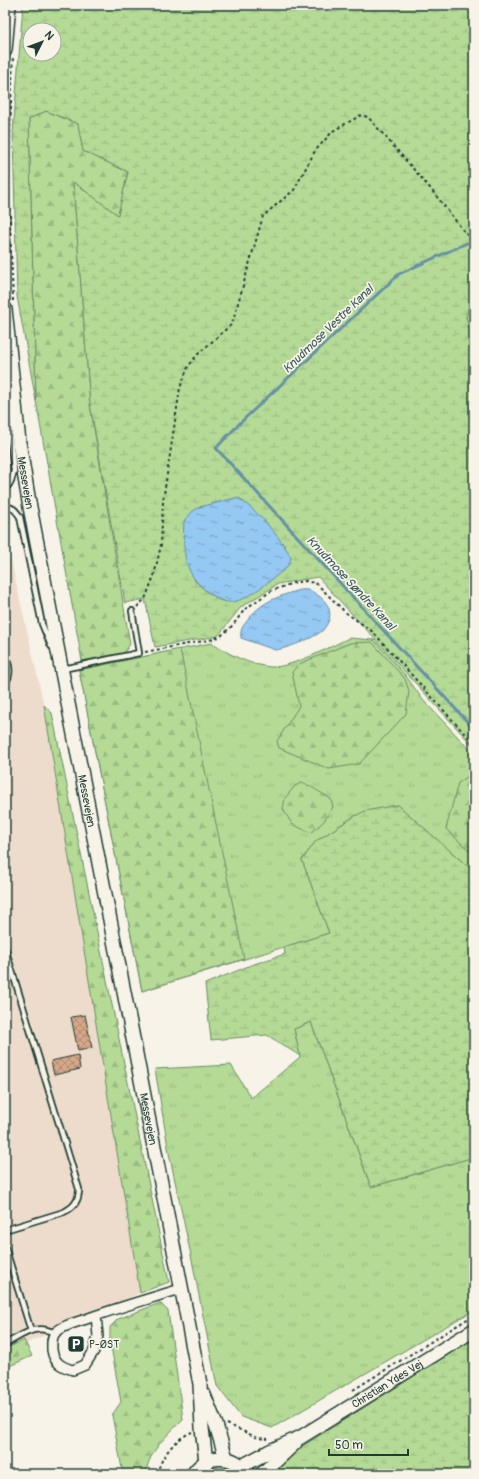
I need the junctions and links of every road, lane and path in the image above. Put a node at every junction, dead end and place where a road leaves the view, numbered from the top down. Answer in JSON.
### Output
{"nodes":[{"id":1,"x":9,"y":5,"type":"edge"},
{"id":2,"x":9,"y":51,"type":"edge"},
{"id":3,"x":474,"y":244,"type":"edge"},
{"id":4,"x":9,"y":306,"type":"edge"},
{"id":5,"x":6,"y":338,"type":"edge"},
{"id":6,"x":5,"y":401,"type":"edge"},
{"id":7,"x":5,"y":488,"type":"edge"},
{"id":8,"x":5,"y":507,"type":"edge"},
{"id":9,"x":132,"y":611,"type":"joint"},
{"id":10,"x":5,"y":651,"type":"edge"},
{"id":11,"x":139,"y":653,"type":"junction"},
{"id":12,"x":60,"y":669,"type":"junction"},
{"id":13,"x":5,"y":683,"type":"edge"},
{"id":14,"x":474,"y":744,"type":"edge"},
{"id":15,"x":5,"y":948,"type":"edge"},
{"id":16,"x":5,"y":1230,"type":"edge"},
{"id":17,"x":5,"y":1247,"type":"edge"},
{"id":18,"x":181,"y":1290,"type":"junction"},
{"id":19,"x":474,"y":1315,"type":"edge"},
{"id":20,"x":96,"y":1316,"type":"junction"},
{"id":21,"x":474,"y":1330,"type":"edge"},
{"id":22,"x":31,"y":1331,"type":"junction"},
{"id":23,"x":55,"y":1333,"type":"junction"},
{"id":24,"x":5,"y":1344,"type":"edge"},
{"id":25,"x":200,"y":1384,"type":"junction"},
{"id":26,"x":350,"y":1392,"type":"dead end"},
{"id":27,"x":224,"y":1417,"type":"dead end"},
{"id":28,"x":194,"y":1431,"type":"dead end"},
{"id":29,"x":301,"y":1437,"type":"junction"},
{"id":30,"x":269,"y":1439,"type":"dead end"},
{"id":31,"x":226,"y":1458,"type":"junction"},
{"id":32,"x":206,"y":1462,"type":"junction"},
{"id":33,"x":245,"y":1470,"type":"edge"},
{"id":34,"x":157,"y":1474,"type":"edge"},
{"id":35,"x":193,"y":1474,"type":"edge"},
{"id":36,"x":262,"y":1474,"type":"edge"}],
"edges":[{"from":1,"to":2,"type":"main road"},
{"from":2,"to":4,"type":"path"},
{"from":3,"to":9,"type":"path"},
{"from":4,"to":5,"type":"main road","name":"Messevejen"},
{"from":5,"to":12,"type":"main road","name":"Messevejen"},
{"from":6,"to":7,"type":"lane"},
{"from":8,"to":12,"type":"lane"},
{"from":9,"to":11,"type":"lane"},
{"from":10,"to":13,"type":"lane"},
{"from":11,"to":12,"type":"lane"},
{"from":11,"to":14,"type":"path"},
{"from":12,"to":18,"type":"main road","name":"Messevejen"},
{"from":15,"to":16,"type":"lane"},
{"from":17,"to":22,"type":"lane"},
{"from":18,"to":20,"type":"street"},
{"from":18,"to":25,"type":"main road","name":"Messevejen"},
{"from":19,"to":26,"type":"path"},
{"from":20,"to":23,"type":"street"},
{"from":20,"to":23,"type":"street"},
{"from":21,"to":29,"type":"main road","name":"Christian Ydes Vej"},
{"from":22,"to":23,"type":"lane"},
{"from":22,"to":24,"type":"lane"},
{"from":25,"to":31,"type":"main road","name":"Messevejen"},
{"from":25,"to":32,"type":"main road","name":"Messevejen"},
{"from":27,"to":30,"type":"path"},
{"from":28,"to":34,"type":"path"},
{"from":29,"to":33,"type":"main road","name":"Christian Ydes Vej"},
{"from":29,"to":36,"type":"main road","name":"Christian Ydes Vej"},
{"from":31,"to":32,"type":"main road"},
{"from":31,"to":33,"type":"main road"},
{"from":32,"to":35,"type":"main road"}]}
